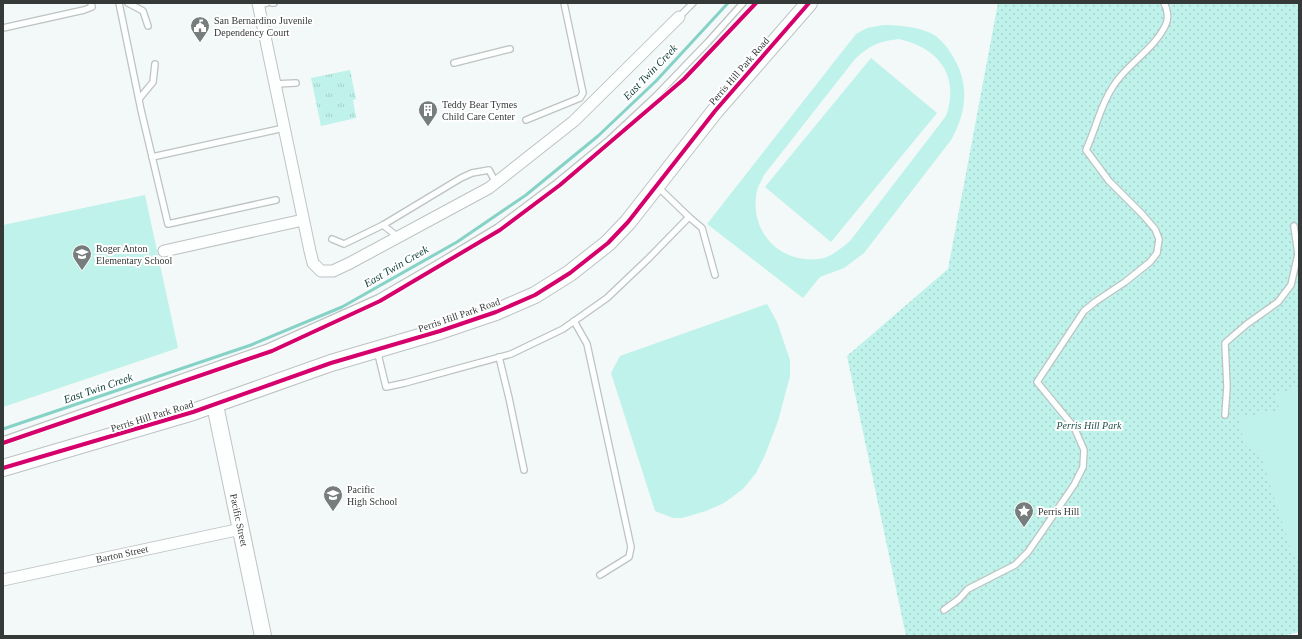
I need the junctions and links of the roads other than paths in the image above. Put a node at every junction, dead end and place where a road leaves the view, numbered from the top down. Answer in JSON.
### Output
{"nodes":[{"id":1,"x":91,"y":3,"type":"edge"},
{"id":2,"x":119,"y":3,"type":"edge"},
{"id":3,"x":128,"y":3,"type":"edge"},
{"id":4,"x":564,"y":3,"type":"edge"},
{"id":5,"x":693,"y":3,"type":"edge"},
{"id":6,"x":743,"y":3,"type":"edge"},
{"id":7,"x":809,"y":3,"type":"edge"},
{"id":8,"x":1164,"y":3,"type":"edge"},
{"id":9,"x":261,"y":4,"type":"edge"},
{"id":10,"x":679,"y":17,"type":"joint"},
{"id":11,"x":148,"y":26,"type":"dead end"},
{"id":12,"x":3,"y":28,"type":"edge"},
{"id":13,"x":510,"y":49,"type":"dead end"},
{"id":14,"x":454,"y":63,"type":"dead end"},
{"id":15,"x":155,"y":64,"type":"dead end"},
{"id":16,"x":296,"y":82,"type":"dead end"},
{"id":17,"x":275,"y":84,"type":"junction"},
{"id":18,"x":139,"y":99,"type":"junction"},
{"id":19,"x":526,"y":120,"type":"dead end"},
{"id":20,"x":284,"y":128,"type":"junction"},
{"id":21,"x":152,"y":157,"type":"junction"},
{"id":22,"x":496,"y":183,"type":"junction"},
{"id":23,"x":656,"y":185,"type":"junction"},
{"id":24,"x":276,"y":200,"type":"dead end"},
{"id":25,"x":689,"y":217,"type":"junction"},
{"id":26,"x":303,"y":220,"type":"junction"},
{"id":27,"x":383,"y":224,"type":"junction"},
{"id":28,"x":1294,"y":226,"type":"dead end"},
{"id":29,"x":398,"y":237,"type":"junction"},
{"id":30,"x":332,"y":239,"type":"dead end"},
{"id":31,"x":164,"y":251,"type":"dead end"},
{"id":32,"x":715,"y":275,"type":"dead end"},
{"id":33,"x":574,"y":321,"type":"junction"},
{"id":34,"x":377,"y":350,"type":"junction"},
{"id":35,"x":499,"y":357,"type":"junction"},
{"id":36,"x":214,"y":405,"type":"junction"},
{"id":37,"x":1225,"y":415,"type":"dead end"},
{"id":38,"x":3,"y":440,"type":"edge"},
{"id":39,"x":3,"y":468,"type":"edge"},
{"id":40,"x":524,"y":470,"type":"dead end"},
{"id":41,"x":240,"y":529,"type":"junction"},
{"id":42,"x":600,"y":575,"type":"dead end"},
{"id":43,"x":3,"y":580,"type":"edge"},
{"id":44,"x":944,"y":610,"type":"dead end"},
{"id":45,"x":263,"y":636,"type":"edge"}],
"edges":[{"from":1,"to":12,"type":"lane"},
{"from":2,"to":18,"type":"lane"},
{"from":3,"to":11,"type":"lane"},
{"from":4,"to":19,"type":"lane"},
{"from":5,"to":10,"type":"lane"},
{"from":6,"to":38,"type":"lane"},
{"from":7,"to":23,"type":"street","name":"Perris Hill Park Road"},
{"from":8,"to":44,"type":"lane"},
{"from":9,"to":17,"type":"street"},
{"from":10,"to":22,"type":"street"},
{"from":13,"to":14,"type":"lane"},
{"from":15,"to":18,"type":"lane"},
{"from":16,"to":17,"type":"lane"},
{"from":17,"to":20,"type":"street"},
{"from":18,"to":21,"type":"lane"},
{"from":20,"to":21,"type":"lane"},
{"from":20,"to":26,"type":"street"},
{"from":21,"to":24,"type":"lane"},
{"from":22,"to":27,"type":"lane"},
{"from":22,"to":29,"type":"street"},
{"from":23,"to":25,"type":"lane"},
{"from":23,"to":34,"type":"street","name":"Perris Hill Park Road"},
{"from":25,"to":32,"type":"lane"},
{"from":25,"to":33,"type":"lane"},
{"from":26,"to":29,"type":"street"},
{"from":26,"to":31,"type":"street"},
{"from":27,"to":29,"type":"lane"},
{"from":27,"to":30,"type":"lane"},
{"from":28,"to":37,"type":"lane"},
{"from":33,"to":35,"type":"lane"},
{"from":33,"to":42,"type":"lane"},
{"from":34,"to":35,"type":"lane"},
{"from":34,"to":36,"type":"street","name":"Perris Hill Park Road"},
{"from":35,"to":40,"type":"lane"},
{"from":36,"to":39,"type":"street","name":"Perris Hill Park Road"},
{"from":36,"to":41,"type":"street","name":"Pacific Street"},
{"from":41,"to":43,"type":"street","name":"Barton Street"},
{"from":41,"to":45,"type":"street","name":"Pacific Street"}]}
